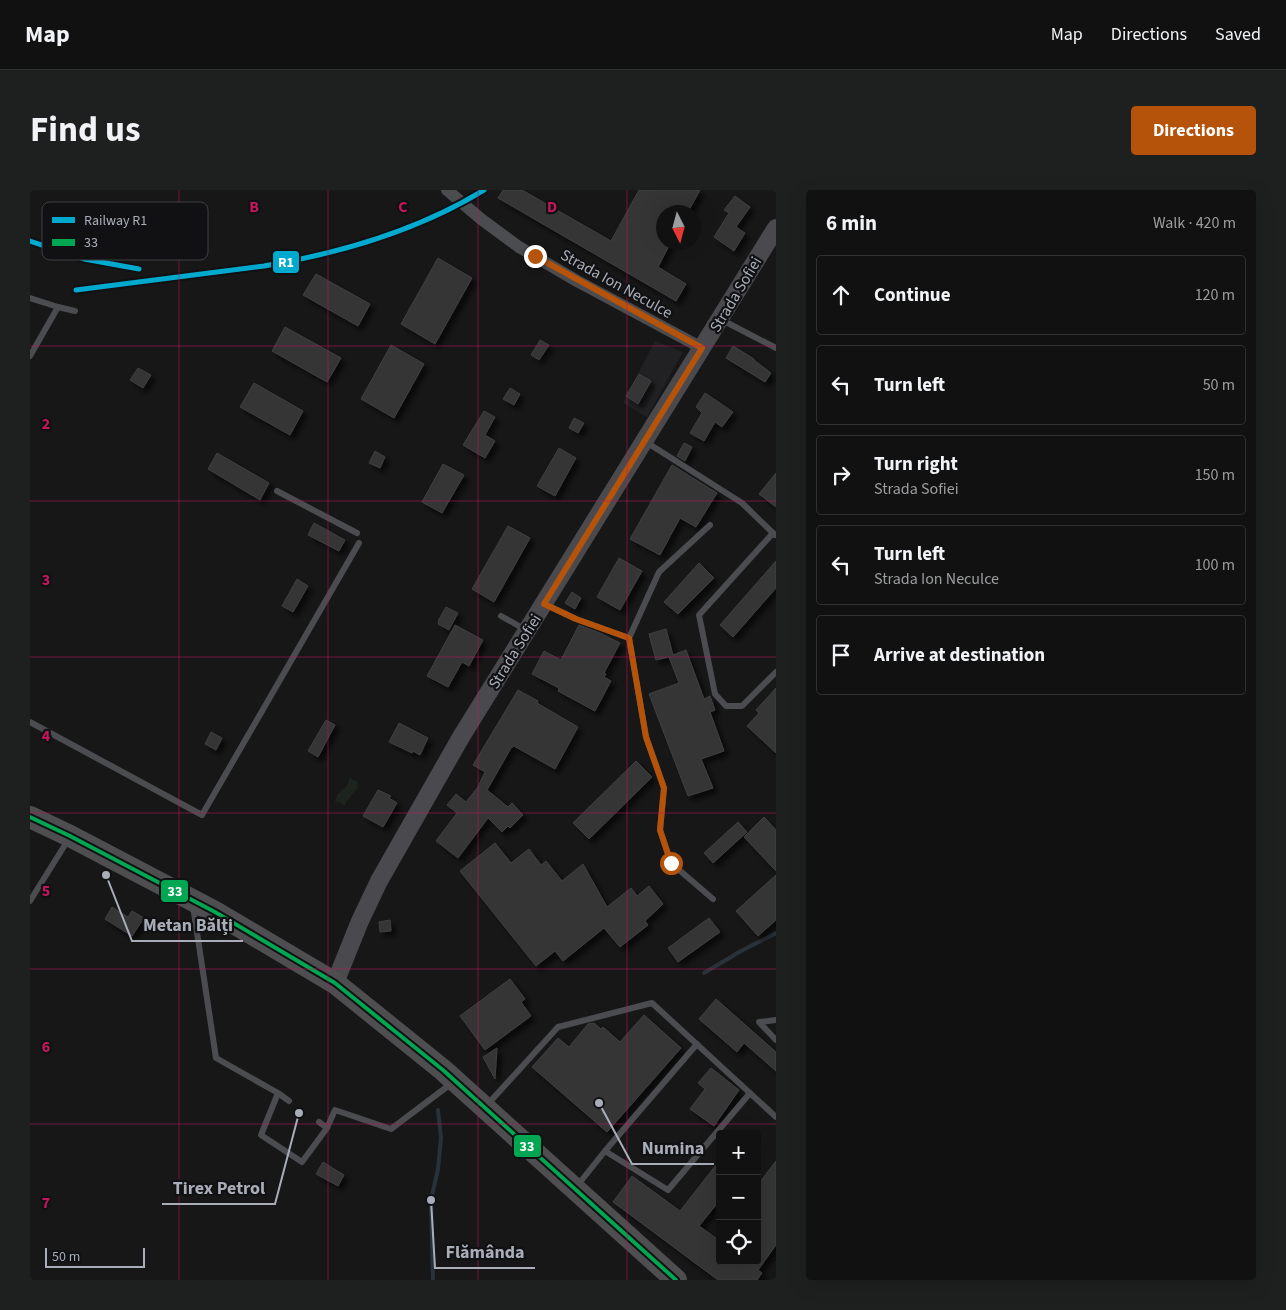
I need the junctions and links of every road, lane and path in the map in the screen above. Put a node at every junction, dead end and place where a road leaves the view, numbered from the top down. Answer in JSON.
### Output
{"nodes":[{"id":1,"x":447,"y":190,"type":"edge"},
{"id":2,"x":776,"y":228,"type":"edge"},
{"id":3,"x":30,"y":298,"type":"edge"},
{"id":4,"x":58,"y":307,"type":"junction"},
{"id":5,"x":75,"y":311,"type":"dead end"},
{"id":6,"x":721,"y":319,"type":"junction"},
{"id":7,"x":702,"y":348,"type":"junction"},
{"id":8,"x":776,"y":348,"type":"edge"},
{"id":9,"x":30,"y":356,"type":"edge"},
{"id":10,"x":645,"y":441,"type":"junction"},
{"id":11,"x":277,"y":491,"type":"dead end"},
{"id":12,"x":710,"y":525,"type":"dead end"},
{"id":13,"x":358,"y":533,"type":"dead end"},
{"id":14,"x":774,"y":534,"type":"edge"},
{"id":15,"x":359,"y":543,"type":"dead end"},
{"id":16,"x":544,"y":604,"type":"junction"},
{"id":17,"x":501,"y":616,"type":"dead end"},
{"id":18,"x":527,"y":631,"type":"junction"},
{"id":19,"x":629,"y":638,"type":"junction"},
{"id":20,"x":776,"y":672,"type":"edge"},
{"id":21,"x":30,"y":722,"type":"edge"},
{"id":22,"x":30,"y":818,"type":"edge"},
{"id":23,"x":70,"y":836,"type":"junction"},
{"id":24,"x":713,"y":899,"type":"dead end"},
{"id":25,"x":30,"y":900,"type":"edge"},
{"id":26,"x":192,"y":900,"type":"junction"},
{"id":27,"x":334,"y":982,"type":"junction"},
{"id":28,"x":776,"y":1020,"type":"edge"},
{"id":29,"x":776,"y":1040,"type":"edge"},
{"id":30,"x":697,"y":1044,"type":"junction"},
{"id":31,"x":455,"y":1080,"type":"junction"},
{"id":32,"x":278,"y":1093,"type":"junction"},
{"id":33,"x":750,"y":1093,"type":"junction"},
{"id":34,"x":289,"y":1101,"type":"dead end"},
{"id":35,"x":484,"y":1108,"type":"junction"},
{"id":36,"x":776,"y":1117,"type":"edge"},
{"id":37,"x":318,"y":1122,"type":"dead end"},
{"id":38,"x":327,"y":1128,"type":"junction"},
{"id":39,"x":605,"y":1151,"type":"junction"},
{"id":40,"x":575,"y":1189,"type":"junction"},
{"id":41,"x":676,"y":1280,"type":"edge"}],
"edges":[{"from":1,"to":7,"type":"street","name":"Strada Ion Neculce"},
{"from":2,"to":6,"type":"street","name":"Strada Sofiei"},
{"from":3,"to":4,"type":"lane"},
{"from":4,"to":5,"type":"lane"},
{"from":4,"to":9,"type":"lane"},
{"from":6,"to":7,"type":"street","name":"Strada Sofiei"},
{"from":6,"to":8,"type":"lane"},
{"from":7,"to":10,"type":"street","name":"Strada Sofiei"},
{"from":10,"to":14,"type":"lane"},
{"from":10,"to":16,"type":"street","name":"Strada Sofiei"},
{"from":11,"to":13,"type":"lane"},
{"from":12,"to":19,"type":"lane"},
{"from":14,"to":20,"type":"lane"},
{"from":15,"to":21,"type":"lane"},
{"from":16,"to":18,"type":"street","name":"Strada Sofiei"},
{"from":16,"to":19,"type":"lane"},
{"from":17,"to":18,"type":"lane"},
{"from":18,"to":27,"type":"street","name":"Strada Sofiei"},
{"from":19,"to":24,"type":"lane"},
{"from":22,"to":23,"type":"highway"},
{"from":23,"to":25,"type":"lane"},
{"from":23,"to":26,"type":"highway"},
{"from":26,"to":27,"type":"highway"},
{"from":26,"to":32,"type":"lane"},
{"from":27,"to":31,"type":"highway"},
{"from":28,"to":29,"type":"lane"},
{"from":30,"to":33,"type":"lane"},
{"from":30,"to":35,"type":"lane"},
{"from":30,"to":39,"type":"lane"},
{"from":31,"to":35,"type":"highway"},
{"from":31,"to":38,"type":"lane"},
{"from":32,"to":34,"type":"lane"},
{"from":32,"to":38,"type":"lane"},
{"from":33,"to":36,"type":"lane"},
{"from":33,"to":39,"type":"lane"},
{"from":35,"to":40,"type":"highway"},
{"from":37,"to":38,"type":"lane"},
{"from":39,"to":40,"type":"lane"},
{"from":40,"to":41,"type":"highway"}]}
